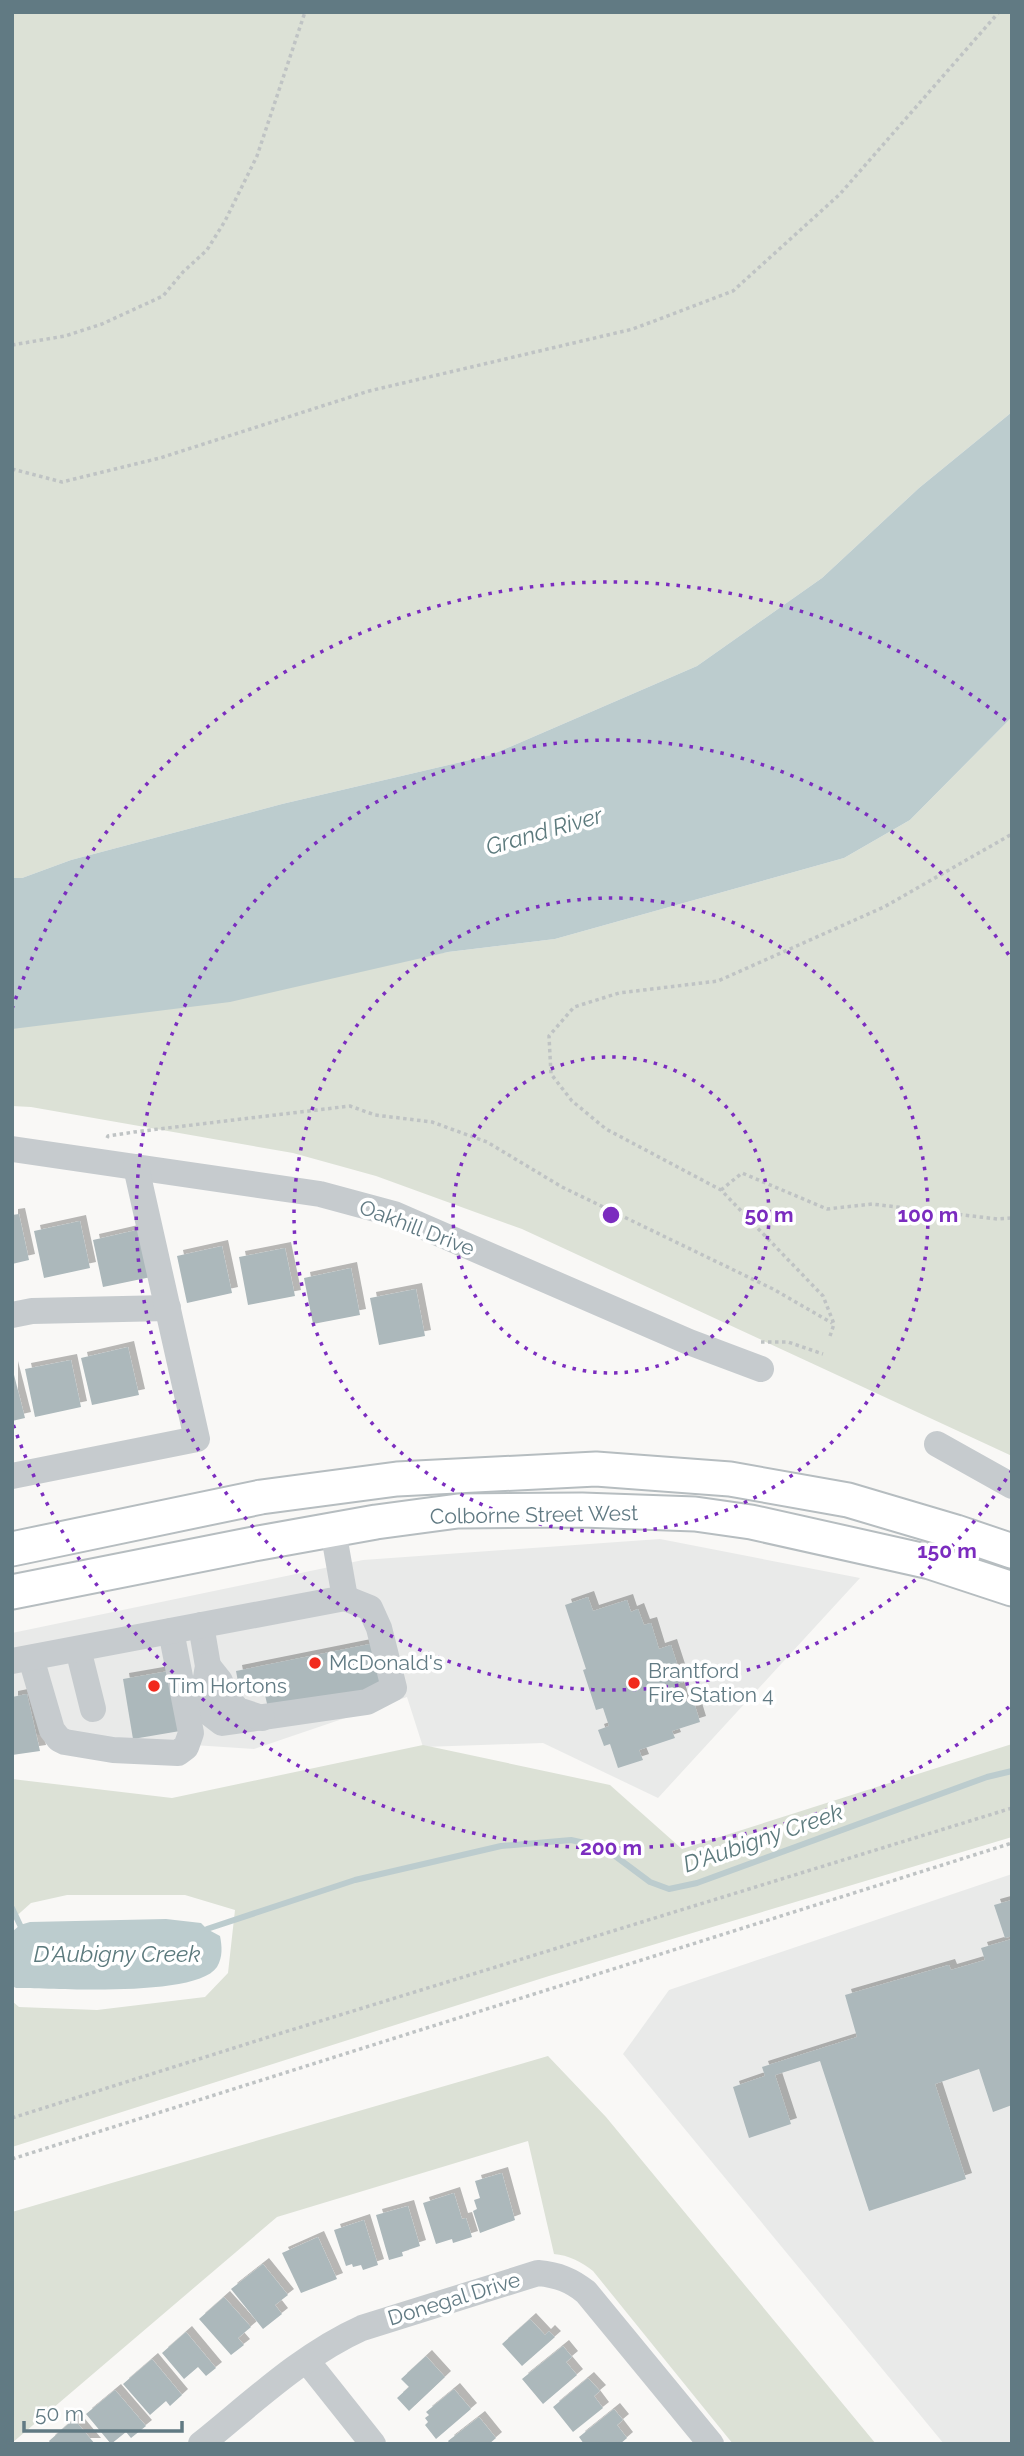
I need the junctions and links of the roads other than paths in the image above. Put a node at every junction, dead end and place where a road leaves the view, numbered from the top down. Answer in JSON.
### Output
{"nodes":[{"id":1,"x":12,"y":1149,"type":"edge"},
{"id":2,"x":136,"y":1167,"type":"junction"},
{"id":3,"x":168,"y":1308,"type":"junction"},
{"id":4,"x":12,"y":1315,"type":"edge"},
{"id":5,"x":761,"y":1369,"type":"dead end"},
{"id":6,"x":937,"y":1444,"type":"dead end"},
{"id":7,"x":12,"y":1476,"type":"edge"},
{"id":8,"x":1012,"y":1486,"type":"edge"},
{"id":9,"x":333,"y":1530,"type":"junction"},
{"id":10,"x":12,"y":1549,"type":"edge"},
{"id":11,"x":1012,"y":1551,"type":"edge"},
{"id":12,"x":1012,"y":1589,"type":"edge"},
{"id":13,"x":12,"y":1592,"type":"edge"},
{"id":14,"x":345,"y":1598,"type":"junction"},
{"id":15,"x":201,"y":1625,"type":"junction"},
{"id":16,"x":171,"y":1631,"type":"junction"},
{"id":17,"x":78,"y":1648,"type":"junction"},
{"id":18,"x":22,"y":1660,"type":"edge"},
{"id":19,"x":93,"y":1709,"type":"dead end"},
{"id":20,"x":307,"y":2361,"type":"junction"},
{"id":21,"x":201,"y":2444,"type":"edge"},
{"id":22,"x":373,"y":2444,"type":"edge"},
{"id":23,"x":711,"y":2444,"type":"edge"}],
"edges":[{"from":1,"to":2,"type":"street","name":"Oakhill Drive"},
{"from":2,"to":3,"type":"street"},
{"from":2,"to":5,"type":"street","name":"Oakhill Drive"},
{"from":3,"to":4,"type":"street"},
{"from":3,"to":7,"type":"street"},
{"from":6,"to":8,"type":"street"},
{"from":9,"to":12,"type":"main road","name":"Colborne Street West"},
{"from":9,"to":13,"type":"main road","name":"Colborne Street West"},
{"from":9,"to":14,"type":"street"},
{"from":10,"to":11,"type":"main road","name":"Colborne Street West"},
{"from":14,"to":15,"type":"street"},
{"from":14,"to":15,"type":"street"},
{"from":15,"to":16,"type":"street"},
{"from":16,"to":17,"type":"street"},
{"from":16,"to":18,"type":"street"},
{"from":17,"to":18,"type":"street"},
{"from":17,"to":19,"type":"street"},
{"from":20,"to":21,"type":"street","name":"Donegal Drive"},
{"from":20,"to":22,"type":"street"},
{"from":20,"to":23,"type":"street","name":"Donegal Drive"}]}
